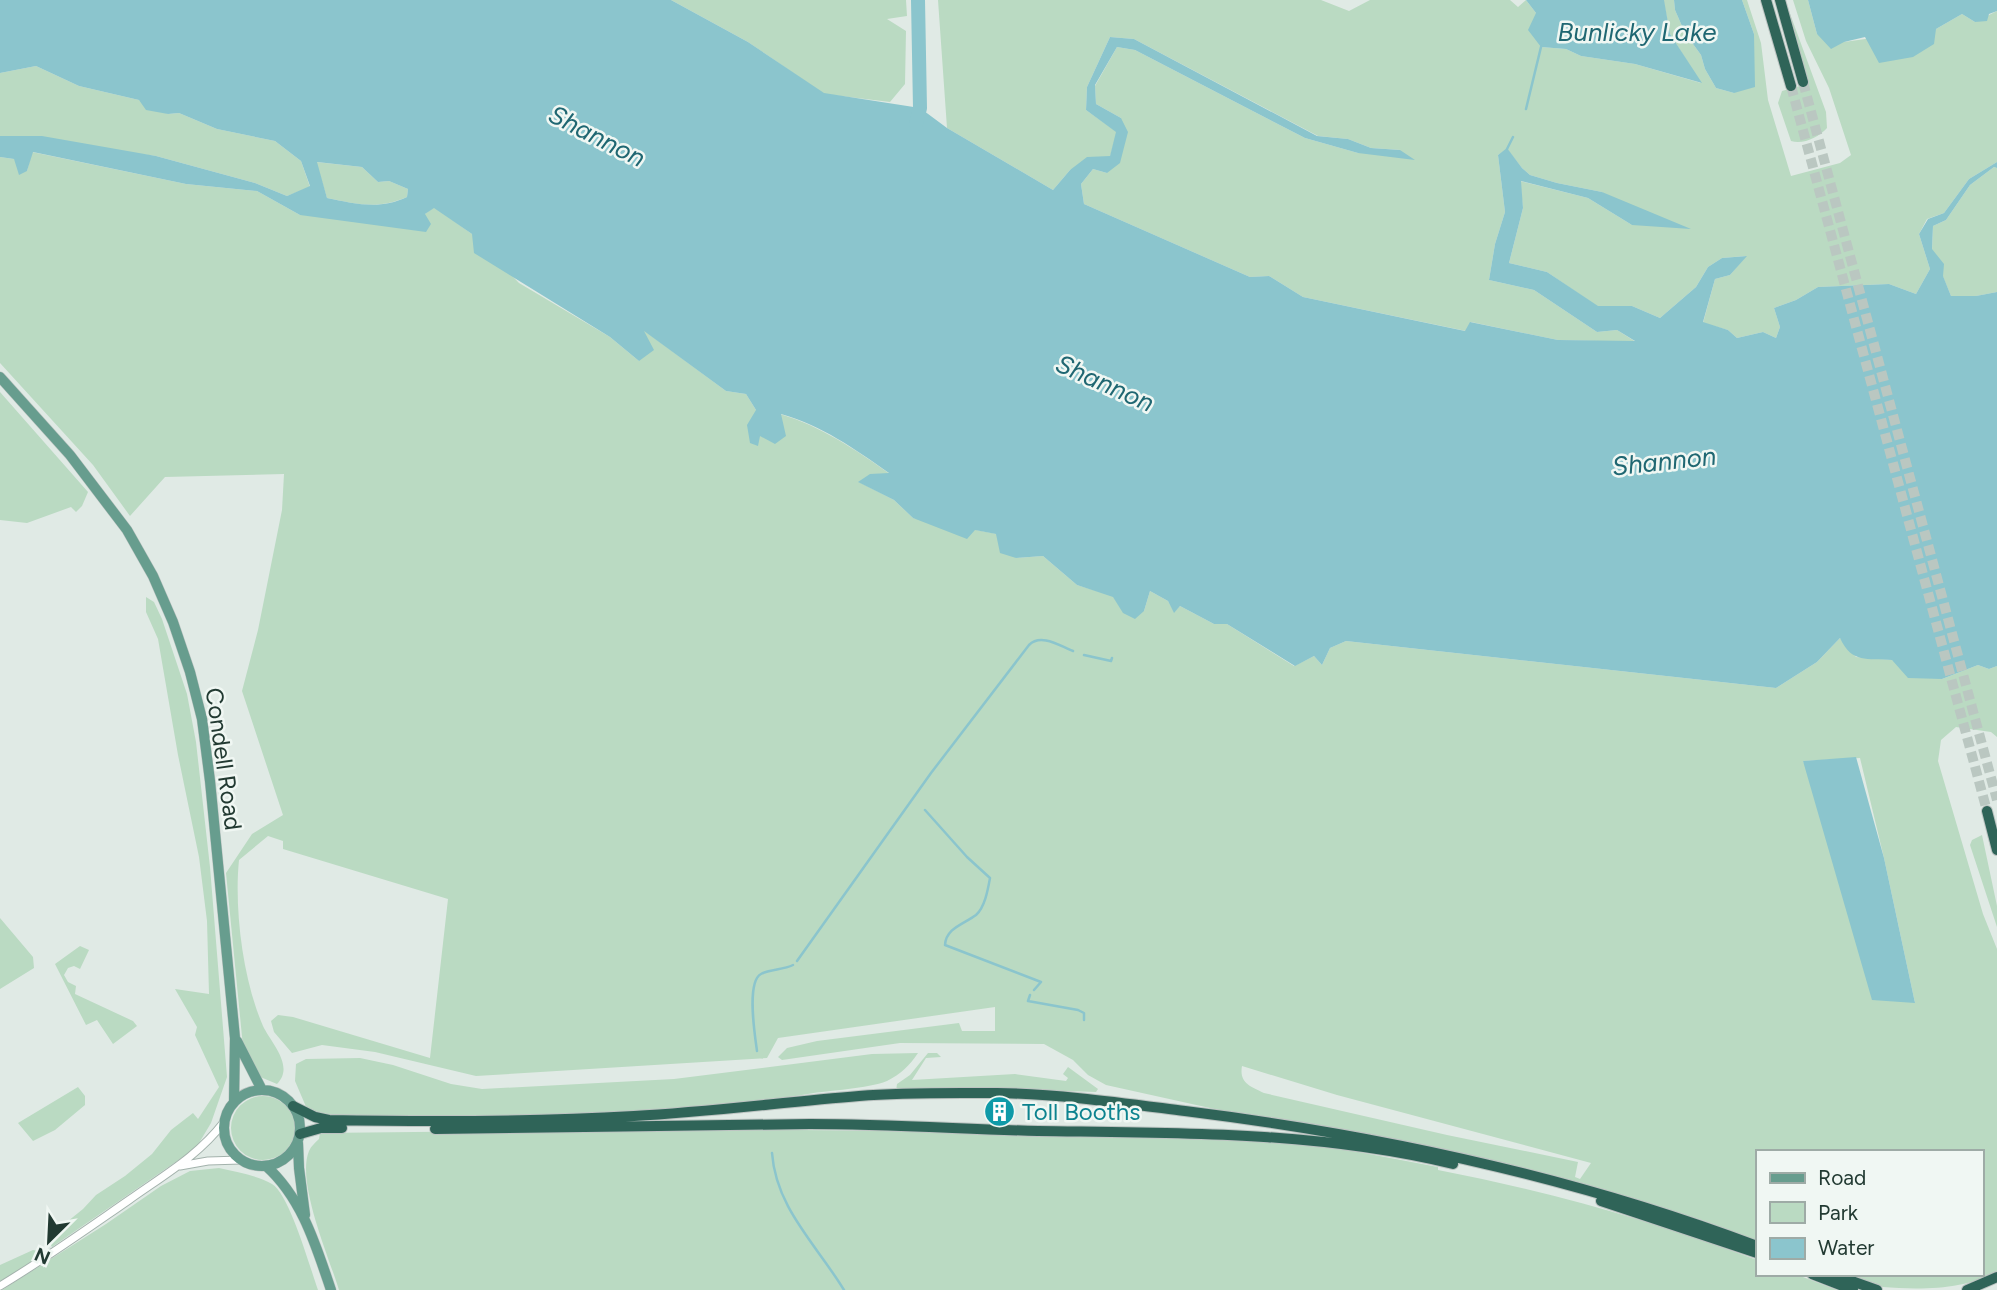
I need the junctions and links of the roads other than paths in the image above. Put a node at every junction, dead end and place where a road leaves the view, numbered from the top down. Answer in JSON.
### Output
{"nodes":[{"id":1,"x":1766,"y":0,"type":"edge"},
{"id":2,"x":1780,"y":0,"type":"edge"},
{"id":3,"x":1803,"y":82,"type":"tunnel mouth"},
{"id":4,"x":1791,"y":86,"type":"tunnel mouth"},
{"id":5,"x":0,"y":377,"type":"edge"},
{"id":6,"x":1987,"y":811,"type":"tunnel mouth"},
{"id":7,"x":1997,"y":850,"type":"edge"},
{"id":8,"x":235,"y":1038,"type":"junction"},
{"id":9,"x":262,"y":1090,"type":"junction"},
{"id":10,"x":234,"y":1102,"type":"junction"},
{"id":11,"x":293,"y":1106,"type":"junction"},
{"id":12,"x":224,"y":1122,"type":"junction"},
{"id":13,"x":299,"y":1137,"type":"junction"},
{"id":14,"x":241,"y":1160,"type":"junction"},
{"id":15,"x":180,"y":1166,"type":"junction"},
{"id":16,"x":266,"y":1166,"type":"junction"},
{"id":17,"x":306,"y":1221,"type":"junction"},
{"id":18,"x":1756,"y":1246,"type":"edge"},
{"id":19,"x":1756,"y":1254,"type":"edge"},
{"id":20,"x":1817,"y":1276,"type":"edge"},
{"id":21,"x":1838,"y":1276,"type":"edge"},
{"id":22,"x":1997,"y":1277,"type":"edge"},
{"id":23,"x":0,"y":1286,"type":"edge"},
{"id":24,"x":331,"y":1290,"type":"edge"},
{"id":25,"x":1853,"y":1290,"type":"edge"},
{"id":26,"x":1877,"y":1290,"type":"edge"},
{"id":27,"x":1967,"y":1290,"type":"edge"}],
"edges":[{"from":1,"to":4,"type":"highway"},
{"from":2,"to":3,"type":"highway"},
{"from":5,"to":8,"type":"main road","name":"Condell Road"},
{"from":6,"to":7,"type":"highway"},
{"from":8,"to":9,"type":"main road"},
{"from":8,"to":10,"type":"main road"},
{"from":9,"to":10,"type":"main road"},
{"from":9,"to":11,"type":"main road"},
{"from":10,"to":12,"type":"main road"},
{"from":11,"to":13,"type":"main road"},
{"from":11,"to":18,"type":"highway"},
{"from":12,"to":14,"type":"main road"},
{"from":12,"to":15,"type":"street"},
{"from":13,"to":16,"type":"main road"},
{"from":13,"to":17,"type":"main road"},
{"from":13,"to":19,"type":"highway"},
{"from":14,"to":15,"type":"street"},
{"from":14,"to":16,"type":"main road"},
{"from":15,"to":23,"type":"street"},
{"from":16,"to":17,"type":"main road"},
{"from":17,"to":24,"type":"main road"},
{"from":20,"to":25,"type":"highway"},
{"from":21,"to":26,"type":"highway"},
{"from":22,"to":27,"type":"highway"}]}
